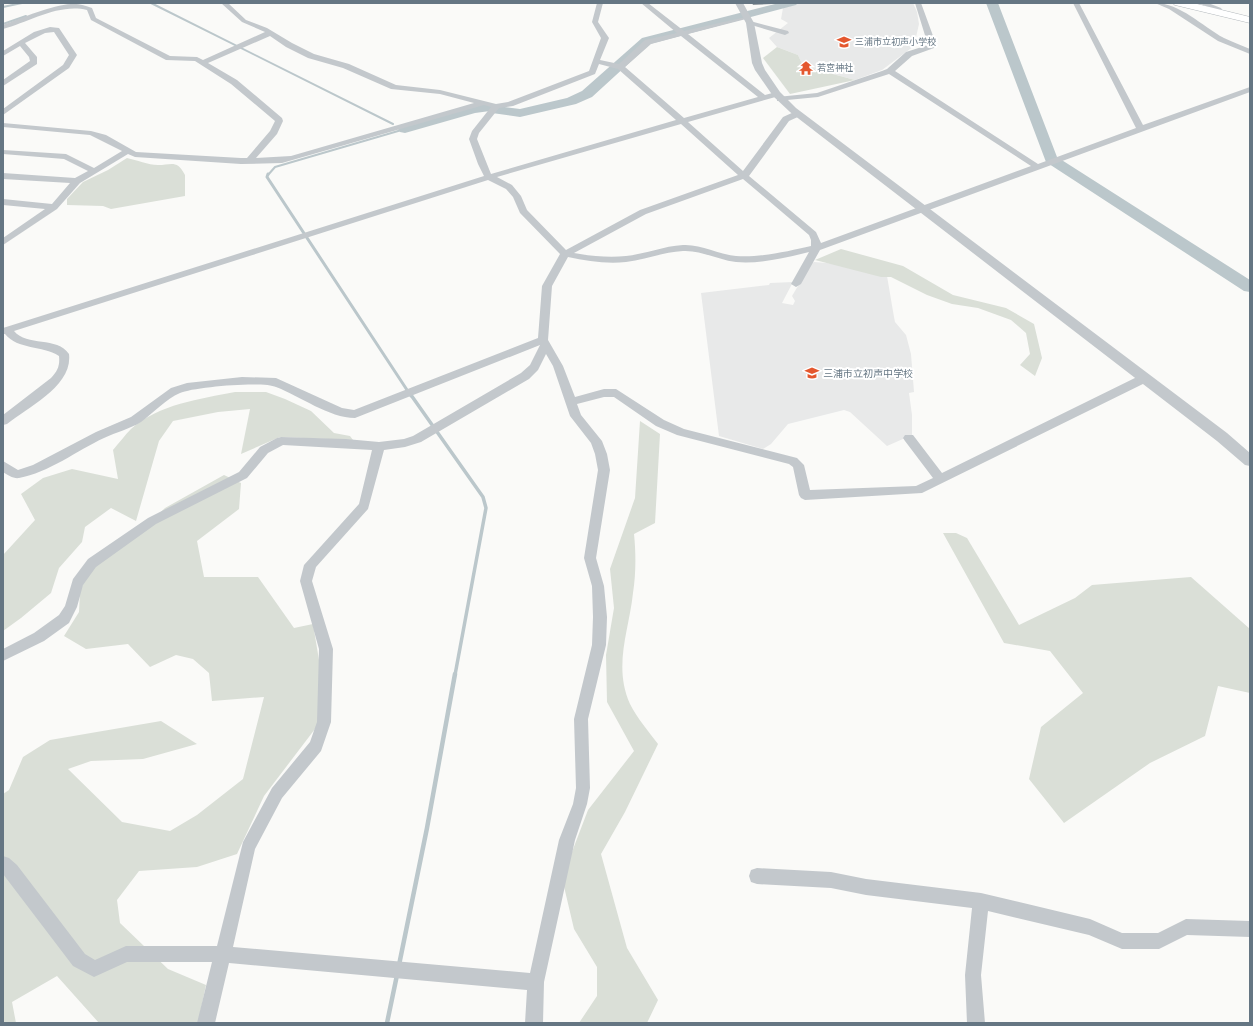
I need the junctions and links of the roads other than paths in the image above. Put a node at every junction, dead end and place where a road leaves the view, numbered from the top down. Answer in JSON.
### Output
{"nodes":[{"id":1,"x":224,"y":3,"type":"edge"},
{"id":2,"x":600,"y":3,"type":"edge"},
{"id":3,"x":644,"y":3,"type":"edge"},
{"id":4,"x":739,"y":3,"type":"edge"},
{"id":5,"x":918,"y":3,"type":"edge"},
{"id":6,"x":1076,"y":3,"type":"edge"},
{"id":7,"x":1158,"y":3,"type":"edge"},
{"id":8,"x":1178,"y":3,"type":"edge"},
{"id":9,"x":1201,"y":3,"type":"edge"},
{"id":10,"x":1221,"y":13,"type":"junction"},
{"id":11,"x":747,"y":17,"type":"junction"},
{"id":12,"x":1250,"y":20,"type":"edge"},
{"id":13,"x":3,"y":27,"type":"edge"},
{"id":14,"x":680,"y":32,"type":"junction"},
{"id":15,"x":270,"y":33,"type":"junction"},
{"id":16,"x":785,"y":33,"type":"dead end"},
{"id":17,"x":21,"y":43,"type":"junction"},
{"id":18,"x":1250,"y":52,"type":"edge"},
{"id":19,"x":3,"y":54,"type":"edge"},
{"id":20,"x":597,"y":61,"type":"junction"},
{"id":21,"x":203,"y":63,"type":"junction"},
{"id":22,"x":617,"y":66,"type":"junction"},
{"id":23,"x":890,"y":71,"type":"junction"},
{"id":24,"x":3,"y":84,"type":"edge"},
{"id":25,"x":1250,"y":89,"type":"edge"},
{"id":26,"x":778,"y":96,"type":"junction"},
{"id":27,"x":763,"y":97,"type":"junction"},
{"id":28,"x":3,"y":103,"type":"edge"},
{"id":29,"x":484,"y":103,"type":"junction"},
{"id":30,"x":13,"y":104,"type":"junction"},
{"id":31,"x":496,"y":106,"type":"junction"},
{"id":32,"x":3,"y":113,"type":"edge"},
{"id":33,"x":797,"y":114,"type":"junction"},
{"id":34,"x":681,"y":120,"type":"junction"},
{"id":35,"x":3,"y":125,"type":"edge"},
{"id":36,"x":1141,"y":129,"type":"junction"},
{"id":37,"x":128,"y":151,"type":"junction"},
{"id":38,"x":3,"y":152,"type":"edge"},
{"id":39,"x":250,"y":160,"type":"junction"},
{"id":40,"x":1036,"y":166,"type":"junction"},
{"id":41,"x":94,"y":171,"type":"junction"},
{"id":42,"x":744,"y":176,"type":"junction"},
{"id":43,"x":489,"y":177,"type":"junction"},
{"id":44,"x":4,"y":178,"type":"edge"},
{"id":45,"x":77,"y":181,"type":"junction"},
{"id":46,"x":3,"y":202,"type":"edge"},
{"id":47,"x":54,"y":207,"type":"junction"},
{"id":48,"x":922,"y":210,"type":"junction"},
{"id":49,"x":3,"y":242,"type":"edge"},
{"id":50,"x":816,"y":248,"type":"junction"},
{"id":51,"x":565,"y":254,"type":"junction"},
{"id":52,"x":796,"y":284,"type":"dead end"},
{"id":53,"x":5,"y":330,"type":"edge"},
{"id":54,"x":544,"y":342,"type":"junction"},
{"id":55,"x":1145,"y":378,"type":"junction"},
{"id":56,"x":570,"y":402,"type":"junction"},
{"id":57,"x":3,"y":421,"type":"edge"},
{"id":58,"x":910,"y":438,"type":"dead end"},
{"id":59,"x":379,"y":446,"type":"junction"},
{"id":60,"x":1250,"y":461,"type":"edge"},
{"id":61,"x":3,"y":465,"type":"edge"},
{"id":62,"x":940,"y":479,"type":"junction"},
{"id":63,"x":3,"y":655,"type":"edge"},
{"id":64,"x":3,"y":864,"type":"edge"},
{"id":65,"x":757,"y":876,"type":"dead end"},
{"id":66,"x":981,"y":901,"type":"junction"},
{"id":67,"x":1250,"y":929,"type":"edge"},
{"id":68,"x":223,"y":954,"type":"junction"},
{"id":69,"x":536,"y":982,"type":"junction"},
{"id":70,"x":206,"y":1023,"type":"edge"},
{"id":71,"x":534,"y":1023,"type":"edge"},
{"id":72,"x":976,"y":1023,"type":"edge"}],
"edges":[{"from":1,"to":15,"type":"street"},
{"from":2,"to":20,"type":"street"},
{"from":3,"to":14,"type":"street"},
{"from":4,"to":11,"type":"street"},
{"from":5,"to":23,"type":"street"},
{"from":6,"to":36,"type":"street"},
{"from":7,"to":18,"type":"street"},
{"from":8,"to":10,"type":"highway"},
{"from":9,"to":10,"type":"street"},
{"from":10,"to":12,"type":"highway"},
{"from":11,"to":14,"type":"street"},
{"from":11,"to":16,"type":"street"},
{"from":11,"to":26,"type":"street"},
{"from":13,"to":21,"type":"street"},
{"from":14,"to":22,"type":"street"},
{"from":14,"to":27,"type":"street"},
{"from":15,"to":21,"type":"street"},
{"from":15,"to":29,"type":"street"},
{"from":17,"to":19,"type":"street"},
{"from":17,"to":24,"type":"street"},
{"from":17,"to":30,"type":"street"},
{"from":20,"to":22,"type":"street"},
{"from":20,"to":31,"type":"street"},
{"from":21,"to":39,"type":"street"},
{"from":22,"to":34,"type":"street"},
{"from":23,"to":26,"type":"street"},
{"from":23,"to":40,"type":"street"},
{"from":25,"to":36,"type":"street"},
{"from":26,"to":27,"type":"street"},
{"from":26,"to":33,"type":"street"},
{"from":27,"to":34,"type":"street"},
{"from":28,"to":30,"type":"street"},
{"from":29,"to":31,"type":"street"},
{"from":29,"to":39,"type":"street"},
{"from":30,"to":32,"type":"street"},
{"from":31,"to":43,"type":"street"},
{"from":33,"to":42,"type":"street"},
{"from":33,"to":48,"type":"street"},
{"from":34,"to":42,"type":"street"},
{"from":34,"to":43,"type":"street"},
{"from":35,"to":37,"type":"street"},
{"from":36,"to":40,"type":"street"},
{"from":37,"to":39,"type":"street"},
{"from":37,"to":41,"type":"street"},
{"from":38,"to":41,"type":"street"},
{"from":40,"to":48,"type":"street"},
{"from":41,"to":45,"type":"street"},
{"from":42,"to":50,"type":"street"},
{"from":42,"to":51,"type":"street"},
{"from":43,"to":51,"type":"street"},
{"from":43,"to":53,"type":"street"},
{"from":44,"to":45,"type":"street"},
{"from":45,"to":47,"type":"street"},
{"from":46,"to":47,"type":"street"},
{"from":47,"to":49,"type":"street"},
{"from":48,"to":50,"type":"street"},
{"from":48,"to":55,"type":"street"},
{"from":50,"to":51,"type":"street"},
{"from":50,"to":52,"type":"street"},
{"from":51,"to":54,"type":"street"},
{"from":53,"to":57,"type":"street"},
{"from":54,"to":56,"type":"street"},
{"from":54,"to":59,"type":"street"},
{"from":54,"to":61,"type":"street"},
{"from":55,"to":60,"type":"street"},
{"from":55,"to":62,"type":"street"},
{"from":56,"to":62,"type":"street"},
{"from":56,"to":69,"type":"street"},
{"from":58,"to":62,"type":"street"},
{"from":59,"to":63,"type":"street"},
{"from":59,"to":68,"type":"street"},
{"from":64,"to":68,"type":"street"},
{"from":65,"to":66,"type":"street"},
{"from":66,"to":67,"type":"street"},
{"from":66,"to":72,"type":"street"},
{"from":68,"to":69,"type":"street"},
{"from":68,"to":70,"type":"street"},
{"from":69,"to":71,"type":"street"}]}
